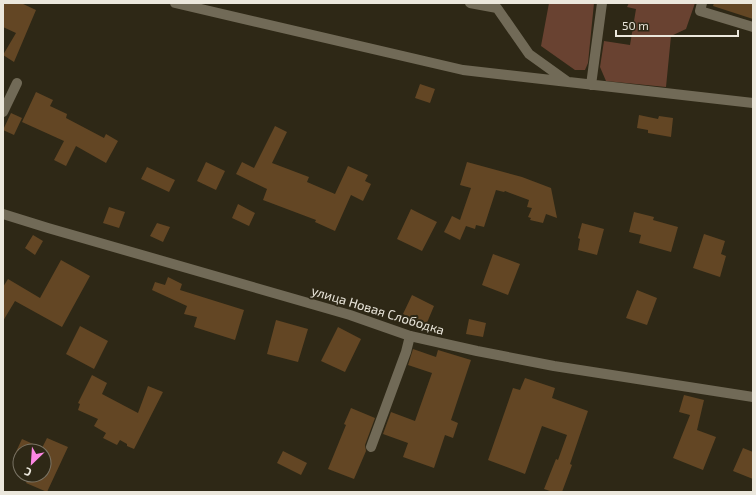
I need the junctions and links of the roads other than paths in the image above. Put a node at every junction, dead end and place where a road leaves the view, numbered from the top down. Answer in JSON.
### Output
{"nodes":[{"id":1,"x":175,"y":3,"type":"edge"},
{"id":2,"x":470,"y":3,"type":"edge"},
{"id":3,"x":602,"y":3,"type":"edge"},
{"id":4,"x":702,"y":3,"type":"edge"},
{"id":5,"x":498,"y":6,"type":"edge"},
{"id":6,"x":753,"y":27,"type":"edge"},
{"id":7,"x":17,"y":83,"type":"dead end"},
{"id":8,"x":570,"y":83,"type":"junction"},
{"id":9,"x":591,"y":85,"type":"junction"},
{"id":10,"x":753,"y":103,"type":"edge"},
{"id":11,"x":3,"y":112,"type":"edge"},
{"id":12,"x":3,"y":214,"type":"edge"},
{"id":13,"x":410,"y":336,"type":"junction"},
{"id":14,"x":753,"y":397,"type":"edge"},
{"id":15,"x":371,"y":447,"type":"dead end"}],
"edges":[{"from":1,"to":8,"type":"street"},
{"from":2,"to":5,"type":"street"},
{"from":3,"to":9,"type":"street"},
{"from":4,"to":6,"type":"street"},
{"from":5,"to":8,"type":"street"},
{"from":7,"to":11,"type":"street"},
{"from":8,"to":9,"type":"street"},
{"from":9,"to":10,"type":"street"},
{"from":12,"to":13,"type":"street","name":"улица Новая Слободка"},
{"from":13,"to":14,"type":"street","name":"улица Новая Слободка"},
{"from":13,"to":15,"type":"street"}]}
